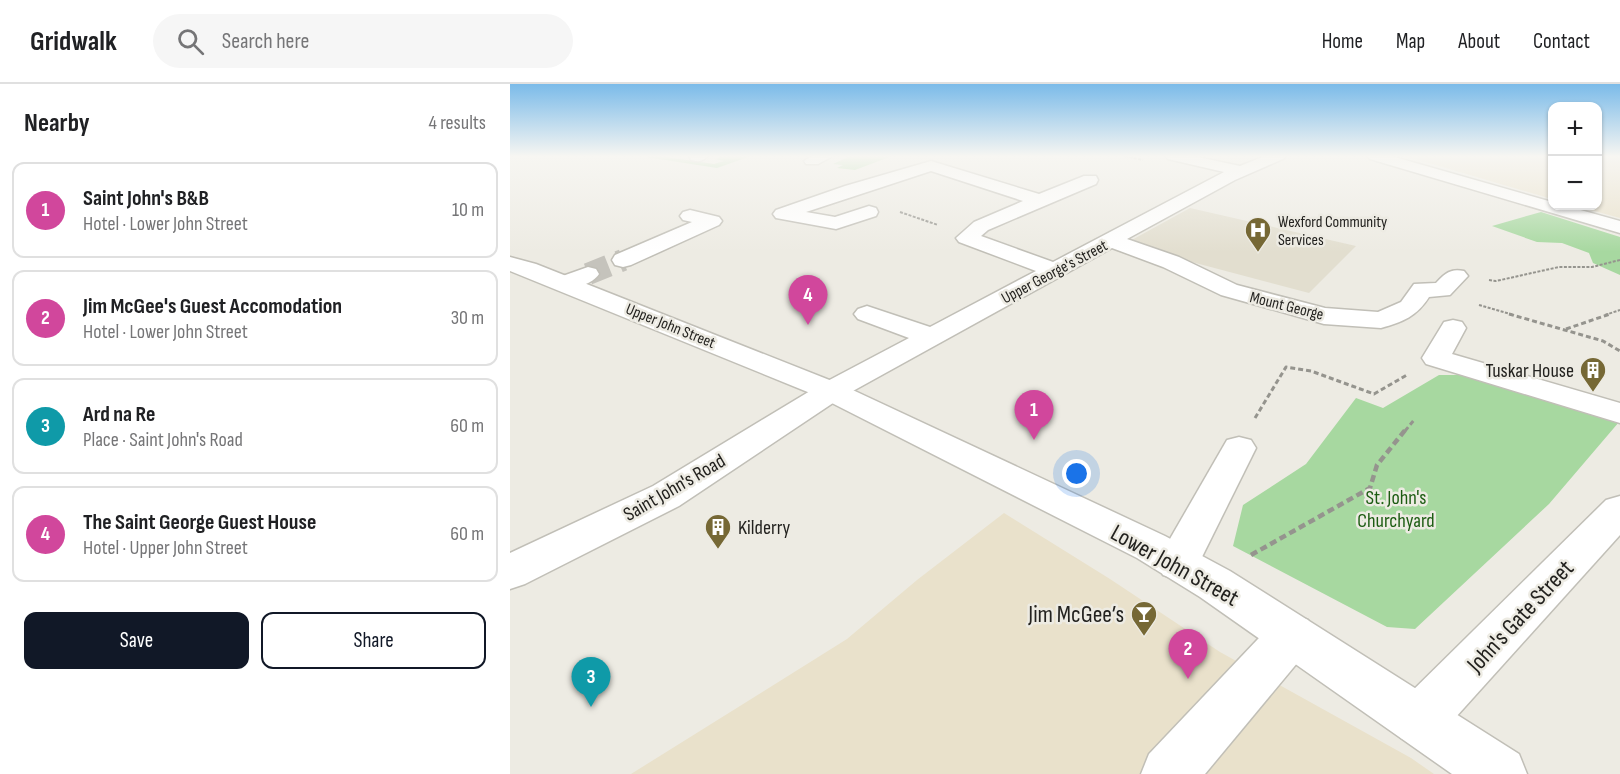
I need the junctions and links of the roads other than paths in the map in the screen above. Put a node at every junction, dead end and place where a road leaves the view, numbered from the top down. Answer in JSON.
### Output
{"nodes":[{"id":1,"x":857,"y":188,"type":"edge"},
{"id":2,"x":1003,"y":188,"type":"edge"},
{"id":3,"x":1070,"y":188,"type":"edge"},
{"id":4,"x":1207,"y":188,"type":"edge"},
{"id":5,"x":1501,"y":188,"type":"edge"},
{"id":6,"x":1040,"y":200,"type":"junction"},
{"id":7,"x":1548,"y":200,"type":"edge"},
{"id":8,"x":1578,"y":210,"type":"edge"},
{"id":9,"x":869,"y":212,"type":"road end"},
{"id":10,"x":690,"y":216,"type":"dead end"},
{"id":11,"x":1620,"y":227,"type":"edge"},
{"id":12,"x":1112,"y":241,"type":"junction"},
{"id":13,"x":623,"y":260,"type":"tunnel mouth"},
{"id":14,"x":510,"y":264,"type":"edge"},
{"id":15,"x":1054,"y":270,"type":"junction"},
{"id":16,"x":1449,"y":283,"type":"road end"},
{"id":17,"x":867,"y":314,"type":"dead end"},
{"id":18,"x":1453,"y":328,"type":"dead end"},
{"id":19,"x":933,"y":337,"type":"junction"},
{"id":20,"x":831,"y":391,"type":"junction"},
{"id":21,"x":1620,"y":413,"type":"edge"},
{"id":22,"x":1239,"y":448,"type":"road end"},
{"id":23,"x":1620,"y":510,"type":"edge"},
{"id":24,"x":1178,"y":563,"type":"junction"},
{"id":25,"x":510,"y":572,"type":"edge"},
{"id":26,"x":1292,"y":635,"type":"junction"},
{"id":27,"x":1419,"y":720,"type":"junction"},
{"id":28,"x":1169,"y":774,"type":"edge"},
{"id":29,"x":1499,"y":774,"type":"edge"}],
"edges":[{"from":1,"to":9,"type":"street"},
{"from":2,"to":6,"type":"street"},
{"from":3,"to":6,"type":"street"},
{"from":4,"to":12,"type":"street","name":"Upper George's Street"},
{"from":5,"to":7,"type":"street"},
{"from":6,"to":15,"type":"street"},
{"from":8,"to":11,"type":"street"},
{"from":10,"to":13,"type":"street"},
{"from":12,"to":15,"type":"street","name":"Upper George's Street"},
{"from":12,"to":16,"type":"street","name":"Mount George"},
{"from":14,"to":20,"type":"street","name":"Upper John Street"},
{"from":15,"to":19,"type":"street","name":"Upper George's Street"},
{"from":17,"to":19,"type":"street"},
{"from":18,"to":21,"type":"street"},
{"from":19,"to":20,"type":"street","name":"Upper George's Street"},
{"from":20,"to":24,"type":"street","name":"Lower John Street"},
{"from":20,"to":25,"type":"street","name":"Saint John's Road"},
{"from":22,"to":24,"type":"street"},
{"from":23,"to":27,"type":"street","name":"John's Gate Street"},
{"from":24,"to":26,"type":"street","name":"Lower John Street"},
{"from":26,"to":27,"type":"street","name":"Lower John Street"},
{"from":26,"to":28,"type":"street"},
{"from":27,"to":29,"type":"street","name":"Lower John Street"}]}
